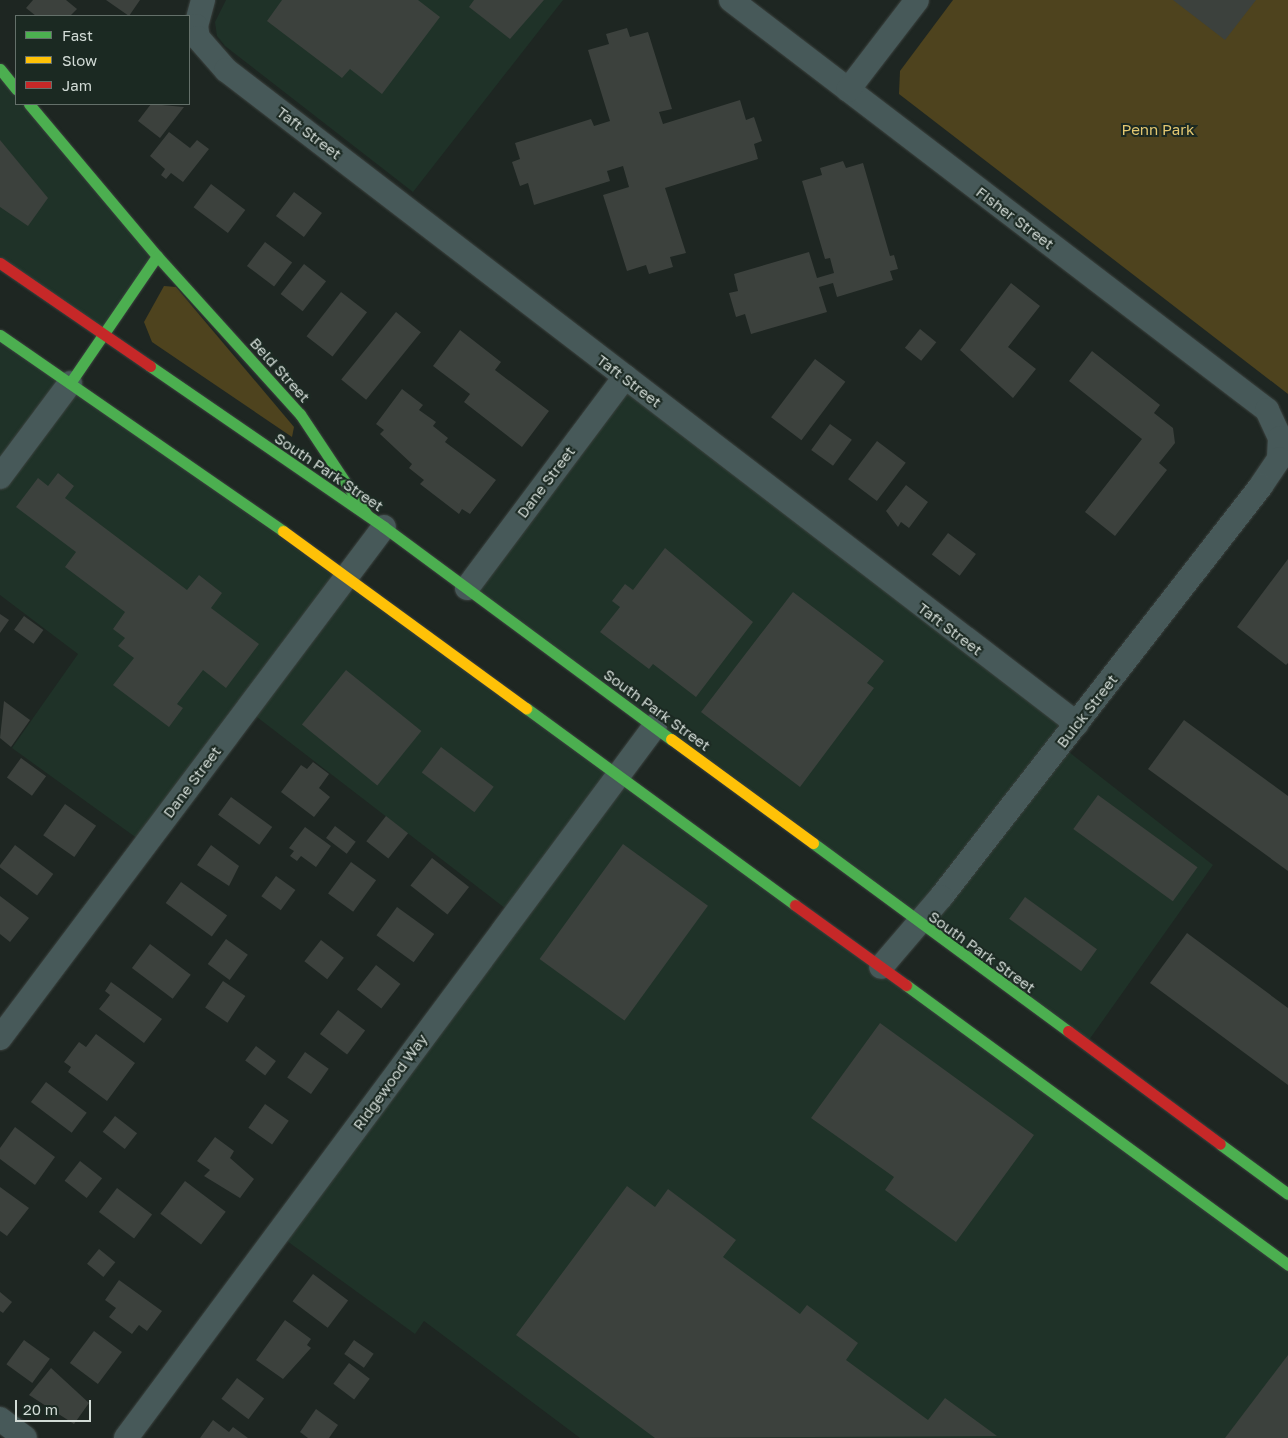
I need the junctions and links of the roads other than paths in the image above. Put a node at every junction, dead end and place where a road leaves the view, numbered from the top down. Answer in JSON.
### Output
{"nodes":[{"id":1,"x":203,"y":0,"type":"edge"},
{"id":2,"x":731,"y":0,"type":"edge"},
{"id":3,"x":917,"y":0,"type":"edge"},
{"id":4,"x":0,"y":70,"type":"edge"},
{"id":5,"x":15,"y":88,"type":"edge"},
{"id":6,"x":848,"y":90,"type":"junction"},
{"id":7,"x":30,"y":105,"type":"edge"},
{"id":8,"x":157,"y":256,"type":"junction"},
{"id":9,"x":0,"y":263,"type":"edge"},
{"id":10,"x":0,"y":335,"type":"edge"},
{"id":11,"x":103,"y":335,"type":"junction"},
{"id":12,"x":625,"y":377,"type":"junction"},
{"id":13,"x":70,"y":383,"type":"junction"},
{"id":14,"x":1281,"y":448,"type":"joint"},
{"id":15,"x":0,"y":477,"type":"edge"},
{"id":16,"x":375,"y":521,"type":"junction"},
{"id":17,"x":348,"y":577,"type":"junction"},
{"id":18,"x":467,"y":588,"type":"junction"},
{"id":19,"x":1077,"y":724,"type":"junction"},
{"id":20,"x":655,"y":726,"type":"junction"},
{"id":21,"x":620,"y":773,"type":"junction"},
{"id":22,"x":917,"y":922,"type":"junction"},
{"id":23,"x":880,"y":967,"type":"junction"},
{"id":24,"x":0,"y":1038,"type":"edge"},
{"id":25,"x":1288,"y":1194,"type":"edge"},
{"id":26,"x":1288,"y":1265,"type":"edge"},
{"id":27,"x":0,"y":1419,"type":"edge"},
{"id":28,"x":25,"y":1438,"type":"edge"},
{"id":29,"x":126,"y":1438,"type":"edge"}],
"edges":[{"from":1,"to":12,"type":"street","name":"Taft Street"},
{"from":2,"to":6,"type":"street","name":"Fisher Street"},
{"from":3,"to":6,"type":"street"},
{"from":4,"to":5,"type":"main road"},
{"from":6,"to":14,"type":"street","name":"Fisher Street"},
{"from":7,"to":8,"type":"main road","name":"Beld Street"},
{"from":8,"to":11,"type":"main road"},
{"from":8,"to":16,"type":"main road","name":"Beld Street"},
{"from":9,"to":11,"type":"main road","name":"South Park Street"},
{"from":10,"to":13,"type":"main road"},
{"from":11,"to":13,"type":"main road"},
{"from":11,"to":16,"type":"main road","name":"South Park Street"},
{"from":12,"to":18,"type":"street","name":"Dane Street"},
{"from":12,"to":19,"type":"street","name":"Taft Street"},
{"from":13,"to":15,"type":"street"},
{"from":13,"to":17,"type":"main road"},
{"from":14,"to":19,"type":"street","name":"Buick Street"},
{"from":16,"to":17,"type":"street","name":"Dane Street"},
{"from":16,"to":18,"type":"main road","name":"South Park Street"},
{"from":17,"to":21,"type":"main road"},
{"from":17,"to":24,"type":"street","name":"Dane Street"},
{"from":18,"to":20,"type":"main road","name":"South Park Street"},
{"from":19,"to":22,"type":"street","name":"Buick Street"},
{"from":20,"to":21,"type":"street","name":"Ridgewood Way"},
{"from":20,"to":22,"type":"main road","name":"South Park Street"},
{"from":21,"to":23,"type":"main road"},
{"from":21,"to":29,"type":"street","name":"Ridgewood Way"},
{"from":22,"to":23,"type":"street","name":"Buick Street"},
{"from":22,"to":25,"type":"main road","name":"South Park Street"},
{"from":23,"to":26,"type":"main road"},
{"from":27,"to":28,"type":"street"}]}
